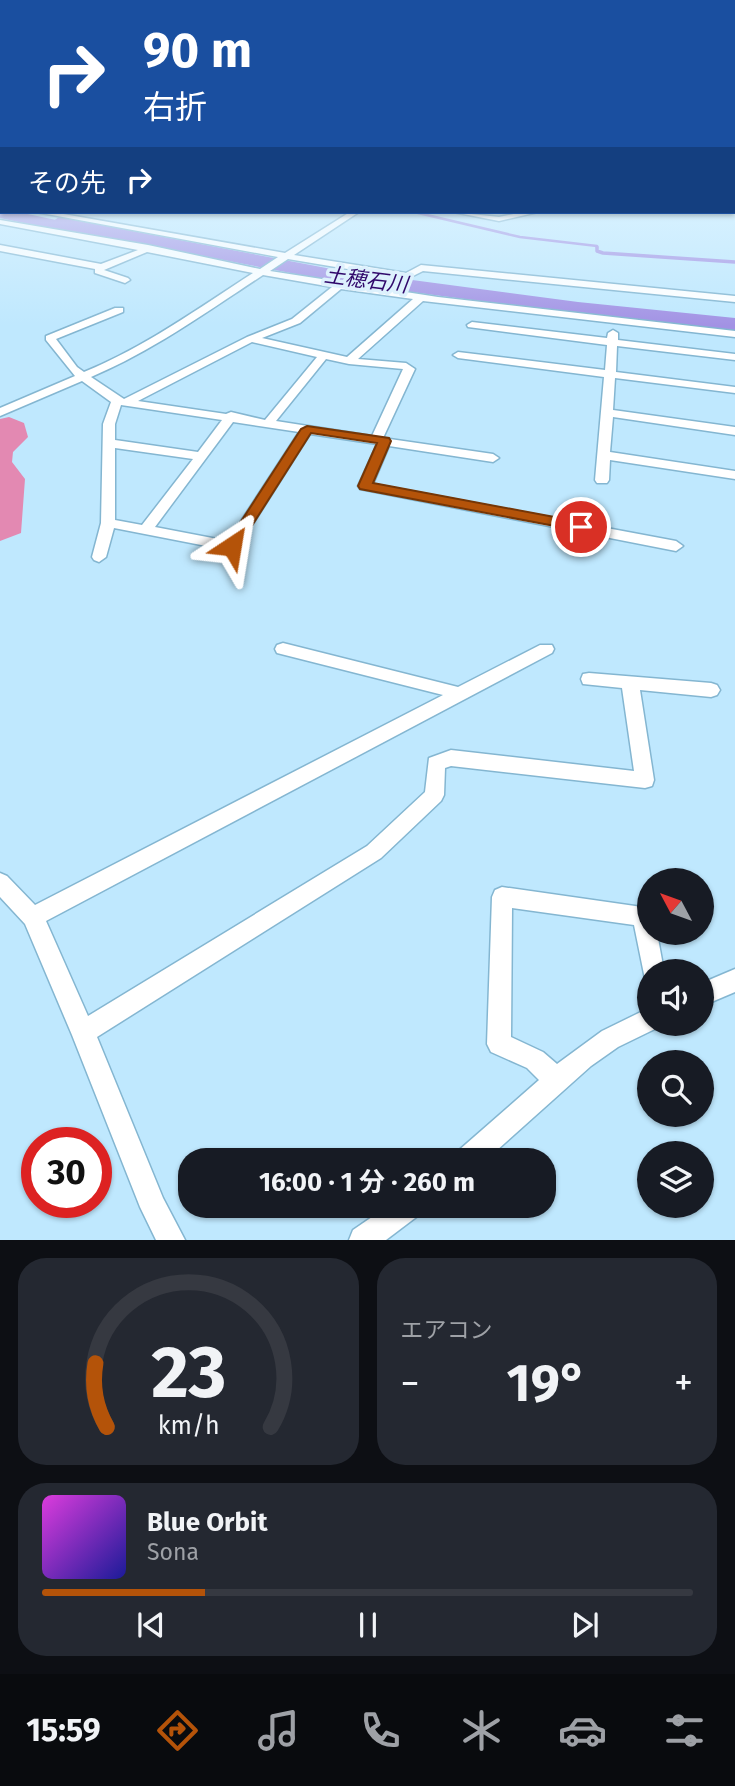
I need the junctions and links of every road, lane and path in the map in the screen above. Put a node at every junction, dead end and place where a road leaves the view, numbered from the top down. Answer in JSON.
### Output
{"nodes":[{"id":1,"x":51,"y":214,"type":"edge"},
{"id":2,"x":352,"y":214,"type":"edge"},
{"id":3,"x":467,"y":214,"type":"edge"},
{"id":4,"x":522,"y":214,"type":"edge"},
{"id":5,"x":57,"y":215,"type":"junction"},
{"id":6,"x":0,"y":222,"type":"edge"},
{"id":7,"x":35,"y":231,"type":"junction"},
{"id":8,"x":0,"y":248,"type":"edge"},
{"id":9,"x":148,"y":248,"type":"junction"},
{"id":10,"x":14,"y":249,"type":"junction"},
{"id":11,"x":0,"y":258,"type":"edge"},
{"id":12,"x":284,"y":258,"type":"junction"},
{"id":13,"x":101,"y":267,"type":"junction"},
{"id":14,"x":262,"y":271,"type":"junction"},
{"id":15,"x":125,"y":280,"type":"dead end"},
{"id":16,"x":340,"y":285,"type":"junction"},
{"id":17,"x":423,"y":296,"type":"junction"},
{"id":18,"x":735,"y":299,"type":"edge"},
{"id":19,"x":119,"y":310,"type":"dead end"},
{"id":20,"x":614,"y":321,"type":"junction"},
{"id":21,"x":472,"y":325,"type":"dead end"},
{"id":22,"x":735,"y":334,"type":"edge"},
{"id":23,"x":251,"y":339,"type":"junction"},
{"id":24,"x":613,"y":342,"type":"junction"},
{"id":25,"x":458,"y":355,"type":"dead end"},
{"id":26,"x":323,"y":356,"type":"junction"},
{"id":27,"x":735,"y":357,"type":"edge"},
{"id":28,"x":349,"y":361,"type":"junction"},
{"id":29,"x":611,"y":374,"type":"junction"},
{"id":30,"x":83,"y":378,"type":"junction"},
{"id":31,"x":735,"y":390,"type":"edge"},
{"id":32,"x":123,"y":401,"type":"junction"},
{"id":33,"x":0,"y":412,"type":"edge"},
{"id":34,"x":608,"y":413,"type":"junction"},
{"id":35,"x":231,"y":416,"type":"junction"},
{"id":36,"x":269,"y":422,"type":"junction"},
{"id":37,"x":307,"y":429,"type":"junction"},
{"id":38,"x":735,"y":431,"type":"edge"},
{"id":39,"x":380,"y":440,"type":"junction"},
{"id":40,"x":108,"y":443,"type":"junction"},
{"id":41,"x":200,"y":456,"type":"junction"},
{"id":42,"x":604,"y":456,"type":"junction"},
{"id":43,"x":493,"y":458,"type":"dead end"},
{"id":44,"x":735,"y":475,"type":"edge"},
{"id":45,"x":602,"y":480,"type":"dead end"},
{"id":46,"x":108,"y":523,"type":"junction"},
{"id":47,"x":146,"y":530,"type":"junction"},
{"id":48,"x":676,"y":546,"type":"dead end"},
{"id":49,"x":99,"y":557,"type":"dead end"},
{"id":50,"x":283,"y":649,"type":"dead end"},
{"id":51,"x":547,"y":649,"type":"dead end"},
{"id":52,"x":589,"y":679,"type":"dead end"},
{"id":53,"x":630,"y":682,"type":"junction"},
{"id":54,"x":711,"y":690,"type":"dead end"},
{"id":55,"x":459,"y":695,"type":"junction"},
{"id":56,"x":0,"y":883,"type":"edge"},
{"id":57,"x":33,"y":918,"type":"junction"},
{"id":58,"x":651,"y":959,"type":"edge"},
{"id":59,"x":735,"y":979,"type":"edge"},
{"id":60,"x":714,"y":989,"type":"edge"},
{"id":61,"x":637,"y":1026,"type":"edge"},
{"id":62,"x":83,"y":1032,"type":"junction"},
{"id":63,"x":556,"y":1080,"type":"junction"},
{"id":64,"x":480,"y":1148,"type":"edge"},
{"id":65,"x":393,"y":1218,"type":"edge"},
{"id":66,"x":172,"y":1240,"type":"edge"},
{"id":67,"x":363,"y":1240,"type":"edge"}],
"edges":[{"from":1,"to":5,"type":"street"},
{"from":2,"to":12,"type":"street"},
{"from":3,"to":4,"type":"street"},
{"from":5,"to":7,"type":"street"},
{"from":5,"to":12,"type":"street"},
{"from":6,"to":7,"type":"street"},
{"from":7,"to":9,"type":"street"},
{"from":7,"to":10,"type":"street"},
{"from":8,"to":10,"type":"street"},
{"from":9,"to":13,"type":"street"},
{"from":9,"to":14,"type":"street"},
{"from":10,"to":11,"type":"street"},
{"from":10,"to":13,"type":"street"},
{"from":12,"to":14,"type":"street"},
{"from":12,"to":18,"type":"street"},
{"from":13,"to":15,"type":"street"},
{"from":14,"to":16,"type":"street"},
{"from":14,"to":30,"type":"street"},
{"from":16,"to":17,"type":"street"},
{"from":16,"to":23,"type":"street"},
{"from":17,"to":20,"type":"street"},
{"from":17,"to":28,"type":"street"},
{"from":19,"to":30,"type":"street"},
{"from":20,"to":22,"type":"street"},
{"from":20,"to":24,"type":"street"},
{"from":21,"to":24,"type":"street"},
{"from":23,"to":26,"type":"street"},
{"from":23,"to":32,"type":"street"},
{"from":24,"to":27,"type":"street"},
{"from":24,"to":29,"type":"street"},
{"from":25,"to":29,"type":"street"},
{"from":26,"to":28,"type":"street"},
{"from":26,"to":36,"type":"street"},
{"from":28,"to":39,"type":"street"},
{"from":29,"to":31,"type":"street"},
{"from":29,"to":34,"type":"street"},
{"from":30,"to":32,"type":"street"},
{"from":30,"to":33,"type":"street"},
{"from":32,"to":35,"type":"street"},
{"from":32,"to":40,"type":"street"},
{"from":34,"to":38,"type":"street"},
{"from":34,"to":42,"type":"street"},
{"from":35,"to":36,"type":"street"},
{"from":35,"to":41,"type":"street"},
{"from":36,"to":37,"type":"street"},
{"from":37,"to":39,"type":"street"},
{"from":37,"to":47,"type":"street"},
{"from":39,"to":43,"type":"street"},
{"from":39,"to":48,"type":"street"},
{"from":40,"to":41,"type":"street"},
{"from":40,"to":46,"type":"street"},
{"from":41,"to":47,"type":"street"},
{"from":42,"to":44,"type":"street"},
{"from":42,"to":45,"type":"street"},
{"from":46,"to":47,"type":"street"},
{"from":46,"to":49,"type":"street"},
{"from":50,"to":55,"type":"street"},
{"from":51,"to":55,"type":"street"},
{"from":52,"to":53,"type":"street"},
{"from":53,"to":54,"type":"street"},
{"from":53,"to":62,"type":"street"},
{"from":55,"to":57,"type":"street"},
{"from":56,"to":57,"type":"street"},
{"from":57,"to":62,"type":"street"},
{"from":58,"to":63,"type":"street"},
{"from":59,"to":60,"type":"street"},
{"from":61,"to":63,"type":"street"},
{"from":62,"to":66,"type":"street"},
{"from":63,"to":64,"type":"street"},
{"from":65,"to":67,"type":"street"}]}
